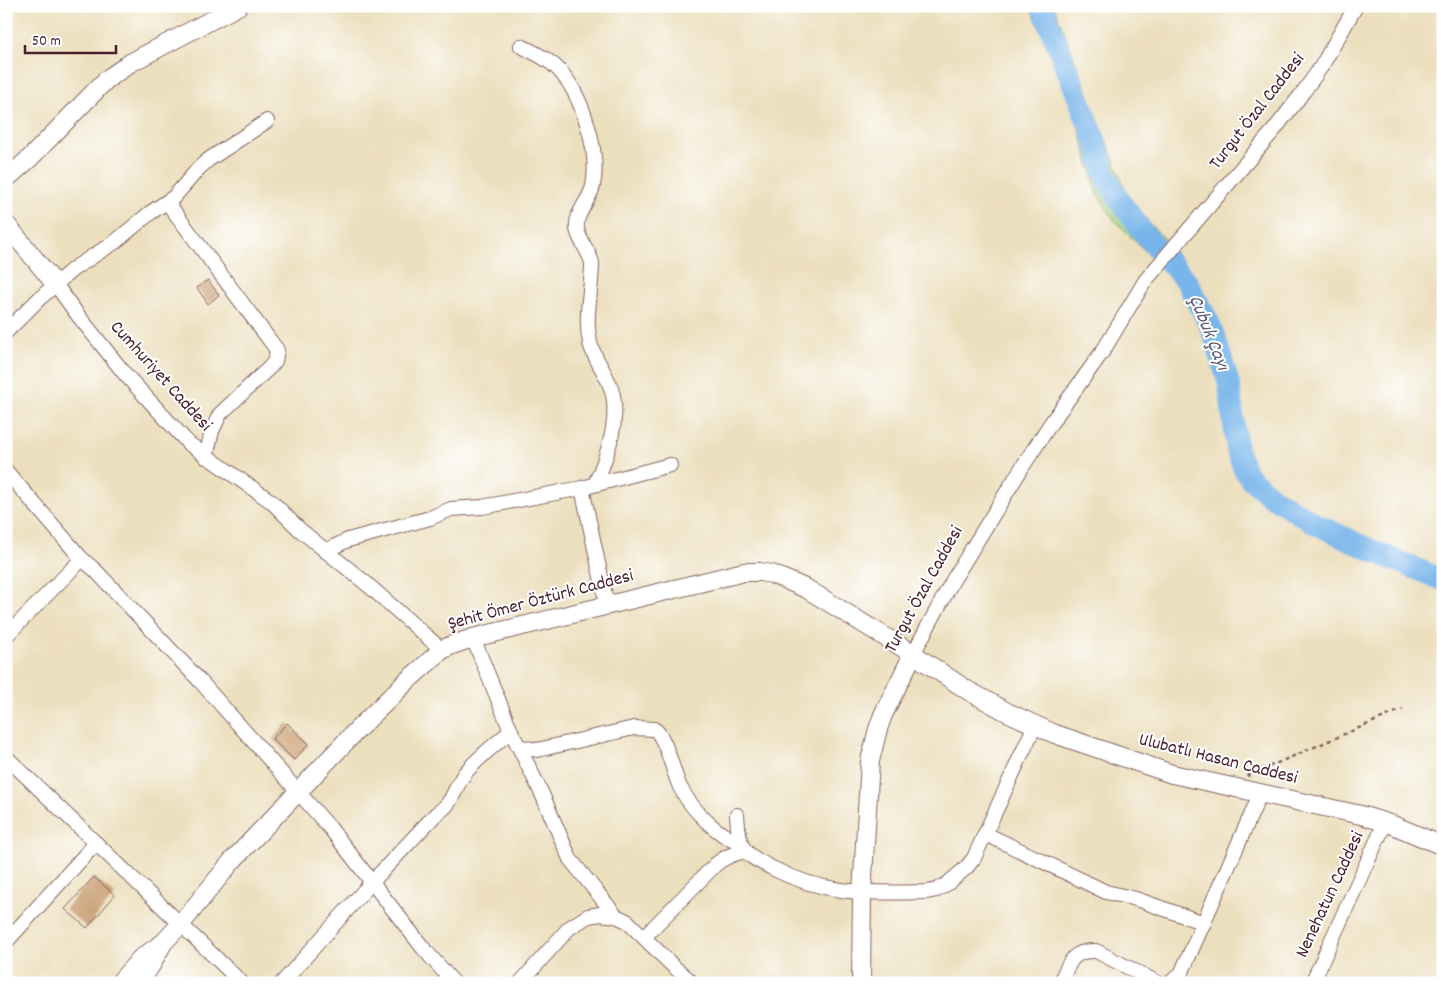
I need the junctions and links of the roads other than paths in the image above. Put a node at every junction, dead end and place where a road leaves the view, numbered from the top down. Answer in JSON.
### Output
{"nodes":[{"id":1,"x":238,"y":6,"type":"edge"},
{"id":2,"x":1356,"y":6,"type":"edge"},
{"id":3,"x":521,"y":46,"type":"dead end"},
{"id":4,"x":267,"y":121,"type":"dead end"},
{"id":5,"x":6,"y":179,"type":"edge"},
{"id":6,"x":166,"y":202,"type":"junction"},
{"id":7,"x":6,"y":224,"type":"edge"},
{"id":8,"x":56,"y":285,"type":"junction"},
{"id":9,"x":6,"y":332,"type":"edge"},
{"id":10,"x":206,"y":457,"type":"junction"},
{"id":11,"x":670,"y":465,"type":"dead end"},
{"id":12,"x":7,"y":472,"type":"edge"},
{"id":13,"x":588,"y":486,"type":"junction"},
{"id":14,"x":325,"y":551,"type":"junction"},
{"id":15,"x":82,"y":559,"type":"junction"},
{"id":16,"x":607,"y":606,"type":"junction"},
{"id":17,"x":6,"y":636,"type":"edge"},
{"id":18,"x":474,"y":638,"type":"junction"},
{"id":19,"x":442,"y":650,"type":"junction"},
{"id":20,"x":912,"y":654,"type":"junction"},
{"id":21,"x":1035,"y":725,"type":"junction"},
{"id":22,"x":511,"y":731,"type":"junction"},
{"id":23,"x":518,"y":746,"type":"junction"},
{"id":24,"x":6,"y":757,"type":"edge"},
{"id":25,"x":1261,"y":792,"type":"junction"},
{"id":26,"x":297,"y":793,"type":"junction"},
{"id":27,"x":737,"y":815,"type":"dead end"},
{"id":28,"x":1385,"y":823,"type":"junction"},
{"id":29,"x":986,"y":834,"type":"junction"},
{"id":30,"x":96,"y":843,"type":"junction"},
{"id":31,"x":1443,"y":846,"type":"edge"},
{"id":32,"x":744,"y":848,"type":"junction"},
{"id":33,"x":372,"y":882,"type":"junction"},
{"id":34,"x":862,"y":893,"type":"junction"},
{"id":35,"x":616,"y":916,"type":"junction"},
{"id":36,"x":1204,"y":922,"type":"junction"},
{"id":37,"x":180,"y":925,"type":"junction"},
{"id":38,"x":644,"y":937,"type":"junction"},
{"id":39,"x":7,"y":938,"type":"edge"},
{"id":40,"x":162,"y":943,"type":"junction"},
{"id":41,"x":119,"y":983,"type":"edge"},
{"id":42,"x":138,"y":983,"type":"edge"},
{"id":43,"x":242,"y":983,"type":"edge"},
{"id":44,"x":282,"y":983,"type":"edge"},
{"id":45,"x":454,"y":983,"type":"edge"},
{"id":46,"x":520,"y":983,"type":"edge"},
{"id":47,"x":692,"y":983,"type":"edge"},
{"id":48,"x":861,"y":983,"type":"edge"},
{"id":49,"x":1060,"y":983,"type":"edge"},
{"id":50,"x":1158,"y":983,"type":"edge"},
{"id":51,"x":1170,"y":983,"type":"edge"},
{"id":52,"x":1312,"y":983,"type":"edge"}],
"edges":[{"from":1,"to":5,"type":"street"},
{"from":2,"to":20,"type":"street","name":"Turgut Özal Caddesi"},
{"from":3,"to":13,"type":"street"},
{"from":4,"to":6,"type":"street"},
{"from":6,"to":8,"type":"street"},
{"from":6,"to":10,"type":"street"},
{"from":7,"to":8,"type":"street","name":"Cumhuriyet Caddesi"},
{"from":8,"to":9,"type":"street"},
{"from":8,"to":10,"type":"street","name":"Cumhuriyet Caddesi"},
{"from":10,"to":14,"type":"street","name":"Cumhuriyet Caddesi"},
{"from":11,"to":13,"type":"street"},
{"from":12,"to":15,"type":"street"},
{"from":13,"to":14,"type":"street"},
{"from":13,"to":16,"type":"street"},
{"from":14,"to":19,"type":"street","name":"Cumhuriyet Caddesi"},
{"from":15,"to":17,"type":"street"},
{"from":15,"to":26,"type":"street"},
{"from":16,"to":18,"type":"street","name":"Şehit Ömer Öztürk Caddesi"},
{"from":16,"to":20,"type":"street","name":"Şehit Ömer Öztürk Caddesi"},
{"from":18,"to":19,"type":"street","name":"Şehit Ömer Öztürk Caddesi"},
{"from":18,"to":22,"type":"street"},
{"from":19,"to":26,"type":"street","name":"Şehit Ömer Öztürk Caddesi"},
{"from":20,"to":21,"type":"street","name":"Ulubatlı Hasan Caddesi"},
{"from":20,"to":34,"type":"street","name":"Turgut Özal Caddesi"},
{"from":21,"to":25,"type":"street","name":"Ulubatlı Hasan Caddesi"},
{"from":21,"to":29,"type":"street"},
{"from":22,"to":23,"type":"street"},
{"from":22,"to":33,"type":"street"},
{"from":23,"to":32,"type":"street"},
{"from":23,"to":35,"type":"street"},
{"from":24,"to":30,"type":"street"},
{"from":25,"to":28,"type":"street","name":"Ulubatlı Hasan Caddesi"},
{"from":25,"to":36,"type":"street"},
{"from":26,"to":33,"type":"street"},
{"from":26,"to":37,"type":"street","name":"Şehit Ömer Öztürk Caddesi"},
{"from":27,"to":32,"type":"street"},
{"from":28,"to":31,"type":"street","name":"Ulubatlı Hasan Caddesi"},
{"from":28,"to":52,"type":"street","name":"Nenehatun Caddesi"},
{"from":29,"to":34,"type":"street"},
{"from":29,"to":36,"type":"street"},
{"from":30,"to":37,"type":"street"},
{"from":30,"to":39,"type":"street"},
{"from":32,"to":34,"type":"street"},
{"from":32,"to":38,"type":"street"},
{"from":33,"to":44,"type":"street"},
{"from":33,"to":45,"type":"street"},
{"from":34,"to":48,"type":"street","name":"Turgut Özal Caddesi"},
{"from":35,"to":38,"type":"street"},
{"from":35,"to":46,"type":"street"},
{"from":36,"to":51,"type":"street"},
{"from":37,"to":40,"type":"street","name":"Şehit Ömer Öztürk Caddesi"},
{"from":37,"to":43,"type":"street"},
{"from":38,"to":47,"type":"street"},
{"from":40,"to":41,"type":"street","name":"Şehit Ömer Öztürk Caddesi"},
{"from":40,"to":42,"type":"street","name":"Şehit Ömer Öztürk Caddesi"},
{"from":49,"to":50,"type":"street"}]}
